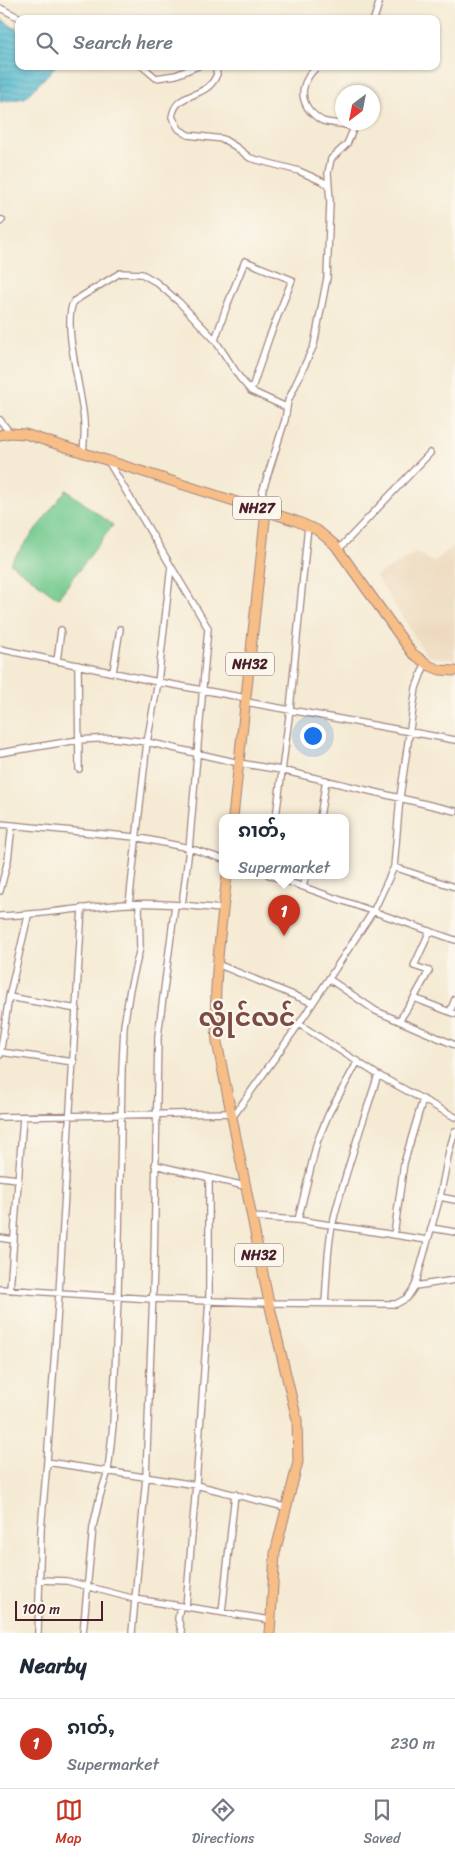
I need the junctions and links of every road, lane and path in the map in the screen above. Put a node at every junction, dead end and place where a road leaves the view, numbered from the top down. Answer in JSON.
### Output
{"nodes":[{"id":1,"x":380,"y":0,"type":"edge"},
{"id":2,"x":0,"y":8,"type":"edge"},
{"id":3,"x":375,"y":15,"type":"edge"},
{"id":4,"x":15,"y":16,"type":"edge"},
{"id":5,"x":147,"y":70,"type":"edge"},
{"id":6,"x":188,"y":70,"type":"edge"},
{"id":7,"x":216,"y":70,"type":"edge"},
{"id":8,"x":314,"y":70,"type":"edge"},
{"id":9,"x":328,"y":184,"type":"junction"},
{"id":10,"x":215,"y":340,"type":"junction"},
{"id":11,"x":251,"y":391,"type":"junction"},
{"id":12,"x":286,"y":407,"type":"junction"},
{"id":13,"x":0,"y":420,"type":"edge"},
{"id":14,"x":10,"y":433,"type":"junction"},
{"id":15,"x":0,"y":435,"type":"edge"},
{"id":16,"x":83,"y":453,"type":"junction"},
{"id":17,"x":430,"y":453,"type":"dead end"},
{"id":18,"x":108,"y":461,"type":"junction"},
{"id":19,"x":266,"y":512,"type":"junction"},
{"id":20,"x":308,"y":526,"type":"junction"},
{"id":21,"x":338,"y":549,"type":"junction"},
{"id":22,"x":171,"y":565,"type":"junction"},
{"id":23,"x":120,"y":629,"type":"dead end"},
{"id":24,"x":61,"y":630,"type":"dead end"},
{"id":25,"x":0,"y":649,"type":"edge"},
{"id":26,"x":57,"y":660,"type":"junction"},
{"id":27,"x":425,"y":664,"type":"junction"},
{"id":28,"x":78,"y":665,"type":"junction"},
{"id":29,"x":455,"y":671,"type":"edge"},
{"id":30,"x":113,"y":672,"type":"junction"},
{"id":31,"x":158,"y":682,"type":"junction"},
{"id":32,"x":204,"y":690,"type":"junction"},
{"id":33,"x":246,"y":700,"type":"junction"},
{"id":34,"x":290,"y":709,"type":"junction"},
{"id":35,"x":410,"y":732,"type":"junction"},
{"id":36,"x":78,"y":740,"type":"junction"},
{"id":37,"x":455,"y":740,"type":"edge"},
{"id":38,"x":147,"y":742,"type":"junction"},
{"id":39,"x":0,"y":753,"type":"edge"},
{"id":40,"x":197,"y":753,"type":"junction"},
{"id":41,"x":239,"y":763,"type":"junction"},
{"id":42,"x":78,"y":769,"type":"dead end"},
{"id":43,"x":281,"y":770,"type":"junction"},
{"id":44,"x":326,"y":780,"type":"junction"},
{"id":45,"x":400,"y":797,"type":"junction"},
{"id":46,"x":455,"y":811,"type":"edge"},
{"id":47,"x":233,"y":814,"type":"edge"},
{"id":48,"x":276,"y":814,"type":"edge"},
{"id":49,"x":320,"y":814,"type":"edge"},
{"id":50,"x":0,"y":824,"type":"edge"},
{"id":51,"x":12,"y":826,"type":"junction"},
{"id":52,"x":135,"y":837,"type":"junction"},
{"id":53,"x":189,"y":848,"type":"junction"},
{"id":54,"x":219,"y":858,"type":"edge"},
{"id":55,"x":394,"y":867,"type":"junction"},
{"id":56,"x":227,"y":879,"type":"edge"},
{"id":57,"x":282,"y":879,"type":"edge"},
{"id":58,"x":305,"y":879,"type":"edge"},
{"id":59,"x":303,"y":886,"type":"junction"},
{"id":60,"x":455,"y":887,"type":"edge"},
{"id":61,"x":0,"y":891,"type":"edge"},
{"id":62,"x":129,"y":904,"type":"junction"},
{"id":63,"x":139,"y":904,"type":"junction"},
{"id":64,"x":174,"y":905,"type":"junction"},
{"id":65,"x":182,"y":905,"type":"junction"},
{"id":66,"x":82,"y":908,"type":"junction"},
{"id":67,"x":223,"y":909,"type":"junction"},
{"id":68,"x":374,"y":910,"type":"junction"},
{"id":69,"x":0,"y":916,"type":"edge"},
{"id":70,"x":28,"y":916,"type":"junction"},
{"id":71,"x":430,"y":931,"type":"junction"},
{"id":72,"x":455,"y":940,"type":"edge"},
{"id":73,"x":217,"y":964,"type":"junction"},
{"id":74,"x":329,"y":979,"type":"junction"},
{"id":75,"x":9,"y":997,"type":"junction"},
{"id":76,"x":414,"y":998,"type":"junction"},
{"id":77,"x":455,"y":999,"type":"edge"},
{"id":78,"x":313,"y":1003,"type":"junction"},
{"id":79,"x":77,"y":1009,"type":"junction"},
{"id":80,"x":453,"y":1013,"type":"edge"},
{"id":81,"x":399,"y":1021,"type":"junction"},
{"id":82,"x":299,"y":1024,"type":"junction"},
{"id":83,"x":455,"y":1045,"type":"edge"},
{"id":84,"x":0,"y":1053,"type":"edge"},
{"id":85,"x":358,"y":1061,"type":"junction"},
{"id":86,"x":74,"y":1062,"type":"junction"},
{"id":87,"x":378,"y":1075,"type":"junction"},
{"id":88,"x":422,"y":1099,"type":"junction"},
{"id":89,"x":156,"y":1114,"type":"junction"},
{"id":90,"x":122,"y":1115,"type":"junction"},
{"id":91,"x":71,"y":1116,"type":"junction"},
{"id":92,"x":231,"y":1116,"type":"junction"},
{"id":93,"x":0,"y":1117,"type":"edge"},
{"id":94,"x":23,"y":1117,"type":"junction"},
{"id":95,"x":455,"y":1117,"type":"edge"},
{"id":96,"x":455,"y":1131,"type":"edge"},
{"id":97,"x":155,"y":1165,"type":"junction"},
{"id":98,"x":0,"y":1177,"type":"edge"},
{"id":99,"x":209,"y":1178,"type":"junction"},
{"id":100,"x":18,"y":1179,"type":"junction"},
{"id":101,"x":245,"y":1186,"type":"junction"},
{"id":102,"x":440,"y":1197,"type":"junction"},
{"id":103,"x":455,"y":1200,"type":"edge"},
{"id":104,"x":252,"y":1217,"type":"junction"},
{"id":105,"x":298,"y":1220,"type":"junction"},
{"id":106,"x":333,"y":1225,"type":"junction"},
{"id":107,"x":431,"y":1228,"type":"junction"},
{"id":108,"x":455,"y":1232,"type":"edge"},
{"id":109,"x":394,"y":1235,"type":"junction"},
{"id":110,"x":0,"y":1238,"type":"edge"},
{"id":111,"x":14,"y":1240,"type":"junction"},
{"id":112,"x":427,"y":1240,"type":"junction"},
{"id":113,"x":455,"y":1280,"type":"edge"},
{"id":114,"x":415,"y":1286,"type":"junction"},
{"id":115,"x":0,"y":1289,"type":"edge"},
{"id":116,"x":10,"y":1290,"type":"junction"},
{"id":117,"x":59,"y":1293,"type":"junction"},
{"id":118,"x":118,"y":1297,"type":"junction"},
{"id":119,"x":151,"y":1299,"type":"junction"},
{"id":120,"x":209,"y":1301,"type":"junction"},
{"id":121,"x":269,"y":1303,"type":"junction"},
{"id":122,"x":325,"y":1303,"type":"junction"},
{"id":123,"x":47,"y":1462,"type":"junction"},
{"id":124,"x":108,"y":1471,"type":"junction"},
{"id":125,"x":146,"y":1477,"type":"junction"},
{"id":126,"x":196,"y":1485,"type":"junction"},
{"id":127,"x":235,"y":1494,"type":"junction"},
{"id":128,"x":286,"y":1507,"type":"junction"},
{"id":129,"x":40,"y":1580,"type":"junction"},
{"id":130,"x":88,"y":1586,"type":"junction"},
{"id":131,"x":135,"y":1599,"type":"junction"},
{"id":132,"x":183,"y":1606,"type":"junction"},
{"id":133,"x":222,"y":1612,"type":"junction"},
{"id":134,"x":271,"y":1620,"type":"junction"},
{"id":135,"x":38,"y":1633,"type":"edge"},
{"id":136,"x":84,"y":1633,"type":"edge"},
{"id":137,"x":132,"y":1633,"type":"edge"},
{"id":138,"x":182,"y":1633,"type":"edge"},
{"id":139,"x":270,"y":1633,"type":"edge"}],
"edges":[{"from":1,"to":3,"type":"street"},
{"from":2,"to":4,"type":"street"},
{"from":5,"to":6,"type":"street"},
{"from":7,"to":9,"type":"street"},
{"from":8,"to":9,"type":"street"},
{"from":9,"to":12,"type":"street"},
{"from":10,"to":11,"type":"street"},
{"from":10,"to":11,"type":"street"},
{"from":10,"to":16,"type":"street"},
{"from":11,"to":12,"type":"street"},
{"from":12,"to":19,"type":"street"},
{"from":13,"to":14,"type":"street"},
{"from":14,"to":15,"type":"highway","number":"NH27"},
{"from":14,"to":16,"type":"highway","number":"NH27"},
{"from":16,"to":18,"type":"highway","number":"NH27"},
{"from":17,"to":21,"type":"street"},
{"from":18,"to":19,"type":"highway","number":"NH27"},
{"from":18,"to":22,"type":"street"},
{"from":19,"to":20,"type":"highway","number":"NH27"},
{"from":19,"to":33,"type":"highway","number":"NH32"},
{"from":20,"to":21,"type":"highway","number":"NH27"},
{"from":20,"to":34,"type":"street"},
{"from":21,"to":27,"type":"highway","number":"NH27"},
{"from":22,"to":31,"type":"street"},
{"from":22,"to":32,"type":"street"},
{"from":23,"to":30,"type":"street"},
{"from":24,"to":26,"type":"street"},
{"from":25,"to":26,"type":"street"},
{"from":26,"to":28,"type":"street"},
{"from":27,"to":29,"type":"highway","number":"NH27"},
{"from":27,"to":35,"type":"street"},
{"from":28,"to":30,"type":"street"},
{"from":28,"to":36,"type":"street"},
{"from":30,"to":31,"type":"street"},
{"from":31,"to":32,"type":"street"},
{"from":31,"to":38,"type":"street"},
{"from":32,"to":33,"type":"street"},
{"from":32,"to":40,"type":"street"},
{"from":33,"to":34,"type":"street"},
{"from":33,"to":41,"type":"highway","number":"NH32"},
{"from":34,"to":35,"type":"street"},
{"from":34,"to":43,"type":"street"},
{"from":35,"to":37,"type":"street"},
{"from":35,"to":45,"type":"street"},
{"from":36,"to":38,"type":"street"},
{"from":36,"to":39,"type":"street"},
{"from":36,"to":42,"type":"street"},
{"from":38,"to":40,"type":"street"},
{"from":38,"to":52,"type":"street"},
{"from":40,"to":41,"type":"street"},
{"from":40,"to":53,"type":"street"},
{"from":41,"to":43,"type":"street"},
{"from":41,"to":47,"type":"highway","number":"NH32"},
{"from":43,"to":44,"type":"street"},
{"from":43,"to":48,"type":"street"},
{"from":44,"to":45,"type":"street"},
{"from":44,"to":49,"type":"street"},
{"from":45,"to":46,"type":"street"},
{"from":45,"to":55,"type":"street"},
{"from":50,"to":51,"type":"street"},
{"from":51,"to":52,"type":"street"},
{"from":51,"to":61,"type":"street"},
{"from":52,"to":53,"type":"street"},
{"from":52,"to":62,"type":"street"},
{"from":53,"to":54,"type":"street"},
{"from":53,"to":65,"type":"street"},
{"from":55,"to":60,"type":"street"},
{"from":55,"to":68,"type":"street"},
{"from":56,"to":67,"type":"highway","number":"NH32"},
{"from":57,"to":59,"type":"street"},
{"from":58,"to":59,"type":"street"},
{"from":59,"to":68,"type":"street"},
{"from":62,"to":63,"type":"street"},
{"from":62,"to":66,"type":"street"},
{"from":63,"to":64,"type":"street"},
{"from":63,"to":90,"type":"street"},
{"from":64,"to":65,"type":"street"},
{"from":64,"to":89,"type":"street"},
{"from":65,"to":67,"type":"street"},
{"from":66,"to":70,"type":"street"},
{"from":66,"to":79,"type":"street"},
{"from":67,"to":73,"type":"highway","number":"NH32"},
{"from":68,"to":71,"type":"street"},
{"from":68,"to":74,"type":"street"},
{"from":69,"to":70,"type":"street"},
{"from":70,"to":75,"type":"street"},
{"from":71,"to":72,"type":"street"},
{"from":71,"to":76,"type":"street"},
{"from":73,"to":78,"type":"street"},
{"from":73,"to":92,"type":"highway","number":"NH32"},
{"from":74,"to":78,"type":"street"},
{"from":74,"to":81,"type":"street"},
{"from":75,"to":79,"type":"street"},
{"from":75,"to":84,"type":"street"},
{"from":76,"to":80,"type":"street"},
{"from":76,"to":81,"type":"street"},
{"from":77,"to":80,"type":"street"},
{"from":78,"to":82,"type":"street"},
{"from":79,"to":86,"type":"street"},
{"from":81,"to":83,"type":"street"},
{"from":82,"to":85,"type":"street"},
{"from":82,"to":92,"type":"street"},
{"from":84,"to":86,"type":"street"},
{"from":85,"to":87,"type":"street"},
{"from":85,"to":105,"type":"street"},
{"from":86,"to":91,"type":"street"},
{"from":87,"to":88,"type":"street"},
{"from":87,"to":106,"type":"street"},
{"from":88,"to":95,"type":"street"},
{"from":88,"to":109,"type":"street"},
{"from":89,"to":90,"type":"street"},
{"from":89,"to":92,"type":"street"},
{"from":89,"to":97,"type":"street"},
{"from":90,"to":91,"type":"street"},
{"from":90,"to":118,"type":"street"},
{"from":91,"to":94,"type":"street"},
{"from":91,"to":117,"type":"street"},
{"from":92,"to":101,"type":"highway","number":"NH32"},
{"from":93,"to":94,"type":"street"},
{"from":94,"to":100,"type":"street"},
{"from":96,"to":102,"type":"street"},
{"from":97,"to":99,"type":"street"},
{"from":97,"to":119,"type":"street"},
{"from":98,"to":100,"type":"street"},
{"from":99,"to":101,"type":"street"},
{"from":99,"to":120,"type":"street"},
{"from":100,"to":111,"type":"street"},
{"from":101,"to":104,"type":"highway","number":"NH32"},
{"from":102,"to":103,"type":"street"},
{"from":102,"to":107,"type":"street"},
{"from":104,"to":105,"type":"street"},
{"from":104,"to":121,"type":"highway","number":"NH32"},
{"from":105,"to":106,"type":"street"},
{"from":106,"to":109,"type":"street"},
{"from":106,"to":122,"type":"street"},
{"from":107,"to":108,"type":"street"},
{"from":107,"to":112,"type":"street"},
{"from":109,"to":112,"type":"street"},
{"from":110,"to":111,"type":"street"},
{"from":111,"to":116,"type":"street"},
{"from":112,"to":114,"type":"street"},
{"from":113,"to":114,"type":"street"},
{"from":114,"to":122,"type":"street"},
{"from":115,"to":116,"type":"street"},
{"from":116,"to":117,"type":"street"},
{"from":117,"to":118,"type":"street"},
{"from":117,"to":123,"type":"street"},
{"from":118,"to":119,"type":"street"},
{"from":118,"to":124,"type":"street"},
{"from":119,"to":120,"type":"street"},
{"from":119,"to":125,"type":"street"},
{"from":120,"to":121,"type":"street"},
{"from":120,"to":126,"type":"street"},
{"from":121,"to":122,"type":"street"},
{"from":121,"to":128,"type":"highway","number":"NH32"},
{"from":123,"to":124,"type":"street"},
{"from":123,"to":129,"type":"street"},
{"from":124,"to":125,"type":"street"},
{"from":124,"to":130,"type":"street"},
{"from":125,"to":126,"type":"street"},
{"from":125,"to":131,"type":"street"},
{"from":126,"to":127,"type":"street"},
{"from":126,"to":132,"type":"street"},
{"from":127,"to":128,"type":"street"},
{"from":127,"to":133,"type":"street"},
{"from":128,"to":134,"type":"highway","number":"NH32"},
{"from":129,"to":130,"type":"street"},
{"from":129,"to":135,"type":"street"},
{"from":130,"to":131,"type":"street"},
{"from":130,"to":136,"type":"street"},
{"from":131,"to":132,"type":"street"},
{"from":131,"to":137,"type":"street"},
{"from":132,"to":133,"type":"street"},
{"from":132,"to":138,"type":"street"},
{"from":133,"to":134,"type":"street"},
{"from":134,"to":139,"type":"highway","number":"NH32"}]}
